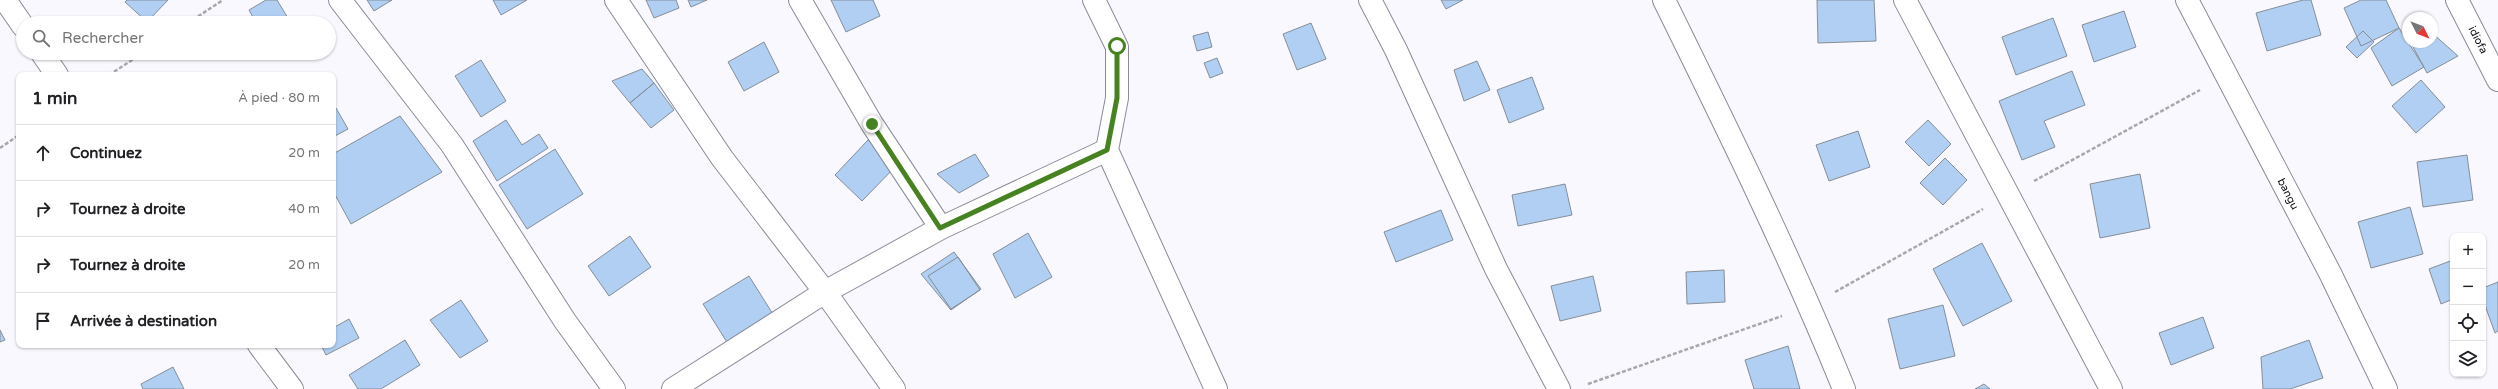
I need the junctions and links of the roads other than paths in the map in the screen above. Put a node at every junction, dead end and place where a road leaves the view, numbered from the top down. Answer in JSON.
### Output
{"nodes":[{"id":1,"x":5,"y":0,"type":"edge"},
{"id":2,"x":340,"y":0,"type":"edge"},
{"id":3,"x":616,"y":0,"type":"edge"},
{"id":4,"x":800,"y":0,"type":"edge"},
{"id":5,"x":1094,"y":0,"type":"edge"},
{"id":6,"x":1370,"y":0,"type":"edge"},
{"id":7,"x":1664,"y":0,"type":"edge"},
{"id":8,"x":1905,"y":0,"type":"edge"},
{"id":9,"x":2187,"y":0,"type":"edge"},
{"id":10,"x":2457,"y":0,"type":"edge"},
{"id":11,"x":16,"y":16,"type":"edge"},
{"id":12,"x":47,"y":60,"type":"edge"},
{"id":13,"x":55,"y":72,"type":"edge"},
{"id":14,"x":2498,"y":80,"type":"edge"},
{"id":15,"x":1107,"y":150,"type":"junction"},
{"id":16,"x":940,"y":228,"type":"junction"},
{"id":17,"x":825,"y":292,"type":"junction"},
{"id":18,"x":262,"y":348,"type":"edge"},
{"id":19,"x":292,"y":389,"type":"edge"},
{"id":20,"x":614,"y":389,"type":"edge"},
{"id":21,"x":673,"y":389,"type":"edge"},
{"id":22,"x":894,"y":389,"type":"edge"},
{"id":23,"x":1216,"y":389,"type":"edge"},
{"id":24,"x":1560,"y":389,"type":"edge"},
{"id":25,"x":1844,"y":389,"type":"edge"},
{"id":26,"x":2111,"y":389,"type":"edge"},
{"id":27,"x":2386,"y":389,"type":"edge"}],
"edges":[{"from":1,"to":11,"type":"street"},
{"from":2,"to":20,"type":"street"},
{"from":3,"to":17,"type":"street"},
{"from":4,"to":16,"type":"street"},
{"from":5,"to":15,"type":"street"},
{"from":6,"to":24,"type":"street"},
{"from":7,"to":25,"type":"street"},
{"from":8,"to":26,"type":"street"},
{"from":9,"to":27,"type":"street","name":"bangu"},
{"from":10,"to":14,"type":"street","name":"idiofa"},
{"from":12,"to":13,"type":"street"},
{"from":15,"to":16,"type":"street"},
{"from":15,"to":23,"type":"street"},
{"from":16,"to":17,"type":"street"},
{"from":17,"to":21,"type":"street"},
{"from":17,"to":22,"type":"street"},
{"from":18,"to":19,"type":"street"}]}
